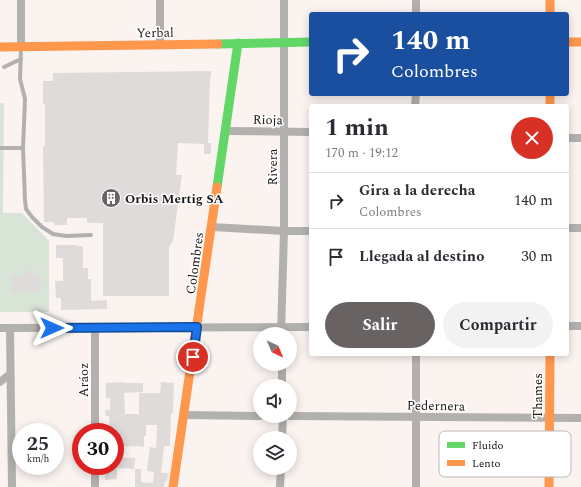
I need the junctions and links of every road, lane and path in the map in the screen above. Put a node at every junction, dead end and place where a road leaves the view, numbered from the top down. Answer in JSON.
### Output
{"nodes":[{"id":1,"x":21,"y":0,"type":"edge"},
{"id":2,"x":160,"y":0,"type":"edge"},
{"id":3,"x":284,"y":0,"type":"edge"},
{"id":4,"x":416,"y":0,"type":"edge"},
{"id":5,"x":550,"y":0,"type":"edge"},
{"id":6,"x":416,"y":12,"type":"edge"},
{"id":7,"x":550,"y":12,"type":"edge"},
{"id":8,"x":284,"y":42,"type":"junction"},
{"id":9,"x":309,"y":42,"type":"edge"},
{"id":10,"x":569,"y":42,"type":"edge"},
{"id":11,"x":581,"y":42,"type":"edge"},
{"id":12,"x":238,"y":44,"type":"junction"},
{"id":13,"x":160,"y":46,"type":"junction"},
{"id":14,"x":0,"y":47,"type":"edge"},
{"id":15,"x":21,"y":47,"type":"junction"},
{"id":16,"x":21,"y":60,"type":"junction"},
{"id":17,"x":4,"y":67,"type":"dead end"},
{"id":18,"x":225,"y":131,"type":"junction"},
{"id":19,"x":284,"y":132,"type":"junction"},
{"id":20,"x":309,"y":132,"type":"edge"},
{"id":21,"x":569,"y":138,"type":"edge"},
{"id":22,"x":581,"y":138,"type":"edge"},
{"id":23,"x":0,"y":148,"type":"edge"},
{"id":24,"x":23,"y":148,"type":"junction"},
{"id":25,"x":212,"y":227,"type":"junction"},
{"id":26,"x":569,"y":228,"type":"edge"},
{"id":27,"x":581,"y":228,"type":"edge"},
{"id":28,"x":284,"y":231,"type":"junction"},
{"id":29,"x":309,"y":231,"type":"edge"},
{"id":30,"x":91,"y":235,"type":"dead end"},
{"id":31,"x":569,"y":326,"type":"edge"},
{"id":32,"x":581,"y":326,"type":"edge"},
{"id":33,"x":197,"y":327,"type":"junction"},
{"id":34,"x":281,"y":327,"type":"edge"},
{"id":35,"x":309,"y":327,"type":"edge"},
{"id":36,"x":0,"y":328,"type":"edge"},
{"id":37,"x":10,"y":328,"type":"junction"},
{"id":38,"x":95,"y":328,"type":"junction"},
{"id":39,"x":297,"y":329,"type":"edge"},
{"id":40,"x":253,"y":330,"type":"edge"},
{"id":41,"x":416,"y":356,"type":"edge"},
{"id":42,"x":550,"y":356,"type":"edge"},
{"id":43,"x":10,"y":374,"type":"junction"},
{"id":44,"x":0,"y":382,"type":"edge"},
{"id":45,"x":184,"y":415,"type":"junction"},
{"id":46,"x":253,"y":416,"type":"edge"},
{"id":47,"x":297,"y":416,"type":"edge"},
{"id":48,"x":416,"y":416,"type":"junction"},
{"id":49,"x":550,"y":418,"type":"junction"},
{"id":50,"x":581,"y":418,"type":"edge"},
{"id":51,"x":95,"y":423,"type":"edge"},
{"id":52,"x":550,"y":431,"type":"edge"},
{"id":53,"x":95,"y":475,"type":"edge"},
{"id":54,"x":281,"y":475,"type":"edge"},
{"id":55,"x":549,"y":477,"type":"edge"},
{"id":56,"x":12,"y":487,"type":"edge"},
{"id":57,"x":95,"y":487,"type":"edge"},
{"id":58,"x":173,"y":487,"type":"edge"},
{"id":59,"x":280,"y":487,"type":"edge"},
{"id":60,"x":416,"y":487,"type":"edge"},
{"id":61,"x":549,"y":487,"type":"edge"}],
"edges":[{"from":1,"to":15,"type":"street"},
{"from":2,"to":13,"type":"street"},
{"from":3,"to":8,"type":"street","name":"Rivera"},
{"from":4,"to":6,"type":"street"},
{"from":5,"to":7,"type":"street"},
{"from":8,"to":9,"type":"street","name":"Yerbal"},
{"from":8,"to":12,"type":"street","name":"Yerbal"},
{"from":8,"to":19,"type":"street","name":"Rivera"},
{"from":10,"to":11,"type":"street"},
{"from":12,"to":13,"type":"street","name":"Yerbal"},
{"from":12,"to":18,"type":"street","name":"Colombres"},
{"from":13,"to":15,"type":"street","name":"Yerbal"},
{"from":14,"to":15,"type":"street","name":"Yerbal"},
{"from":15,"to":16,"type":"lane"},
{"from":16,"to":17,"type":"lane"},
{"from":16,"to":24,"type":"lane"},
{"from":18,"to":19,"type":"street","name":"Rioja"},
{"from":18,"to":25,"type":"street","name":"Colombres"},
{"from":19,"to":20,"type":"street","name":"Rioja"},
{"from":19,"to":28,"type":"street","name":"Rivera"},
{"from":21,"to":22,"type":"street"},
{"from":23,"to":24,"type":"lane"},
{"from":24,"to":30,"type":"lane"},
{"from":25,"to":28,"type":"street"},
{"from":25,"to":33,"type":"street","name":"Colombres"},
{"from":26,"to":27,"type":"street"},
{"from":28,"to":29,"type":"street"},
{"from":28,"to":34,"type":"street","name":"Rivera"},
{"from":31,"to":32,"type":"street"},
{"from":33,"to":38,"type":"street"},
{"from":33,"to":40,"type":"street"},
{"from":33,"to":45,"type":"street","name":"Colombres"},
{"from":35,"to":39,"type":"street"},
{"from":36,"to":37,"type":"street"},
{"from":37,"to":38,"type":"street"},
{"from":37,"to":43,"type":"street"},
{"from":38,"to":51,"type":"street","name":"Aráoz"},
{"from":41,"to":48,"type":"street"},
{"from":42,"to":49,"type":"street","name":"Thames"},
{"from":43,"to":44,"type":"street"},
{"from":43,"to":56,"type":"street"},
{"from":45,"to":46,"type":"street"},
{"from":45,"to":58,"type":"street","name":"Colombres"},
{"from":47,"to":48,"type":"street","name":"Pedernera"},
{"from":48,"to":49,"type":"street","name":"Pedernera"},
{"from":48,"to":60,"type":"street"},
{"from":49,"to":50,"type":"street","name":"Pedernera"},
{"from":49,"to":52,"type":"street","name":"Thames"},
{"from":53,"to":57,"type":"street"},
{"from":54,"to":59,"type":"street"},
{"from":55,"to":61,"type":"street","name":"Thames"}]}
